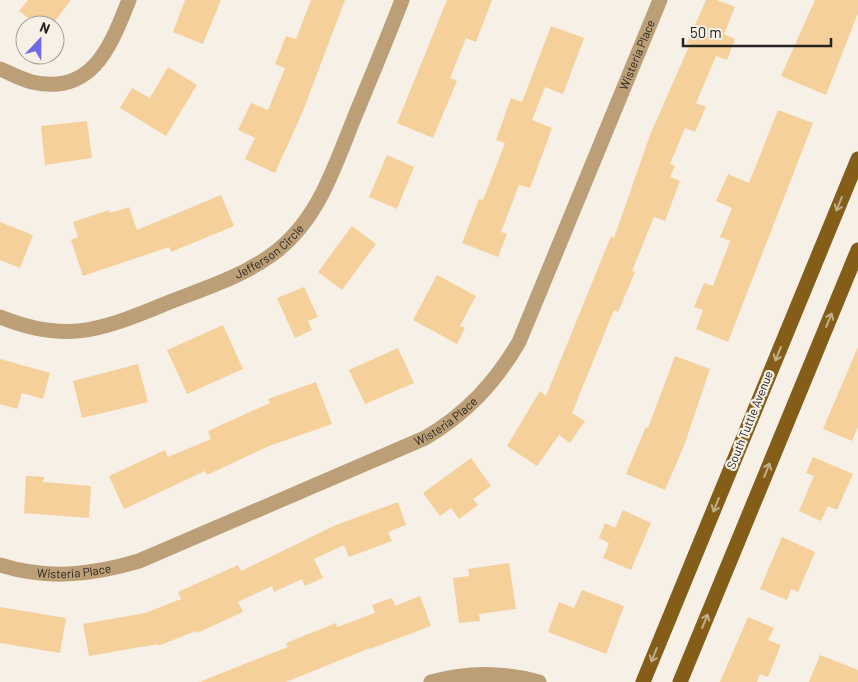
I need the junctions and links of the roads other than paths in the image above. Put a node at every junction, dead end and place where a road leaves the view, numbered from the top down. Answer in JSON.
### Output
{"nodes":[{"id":1,"x":129,"y":0,"type":"edge"},
{"id":2,"x":402,"y":0,"type":"edge"},
{"id":3,"x":660,"y":0,"type":"edge"},
{"id":4,"x":0,"y":69,"type":"edge"},
{"id":5,"x":858,"y":159,"type":"edge"},
{"id":6,"x":858,"y":250,"type":"edge"},
{"id":7,"x":0,"y":317,"type":"edge"},
{"id":8,"x":0,"y":565,"type":"edge"},
{"id":9,"x":431,"y":682,"type":"edge"},
{"id":10,"x":539,"y":682,"type":"edge"},
{"id":11,"x":643,"y":682,"type":"edge"},
{"id":12,"x":680,"y":682,"type":"edge"}],
"edges":[{"from":1,"to":4,"type":"street"},
{"from":2,"to":7,"type":"street","name":"Jefferson Circle"},
{"from":3,"to":8,"type":"street","name":"Wisteria Place"},
{"from":5,"to":11,"type":"main road","name":"South Tuttle Avenue","one_way":true},
{"from":12,"to":6,"type":"main road","one_way":true},
{"from":9,"to":10,"type":"street"}]}
